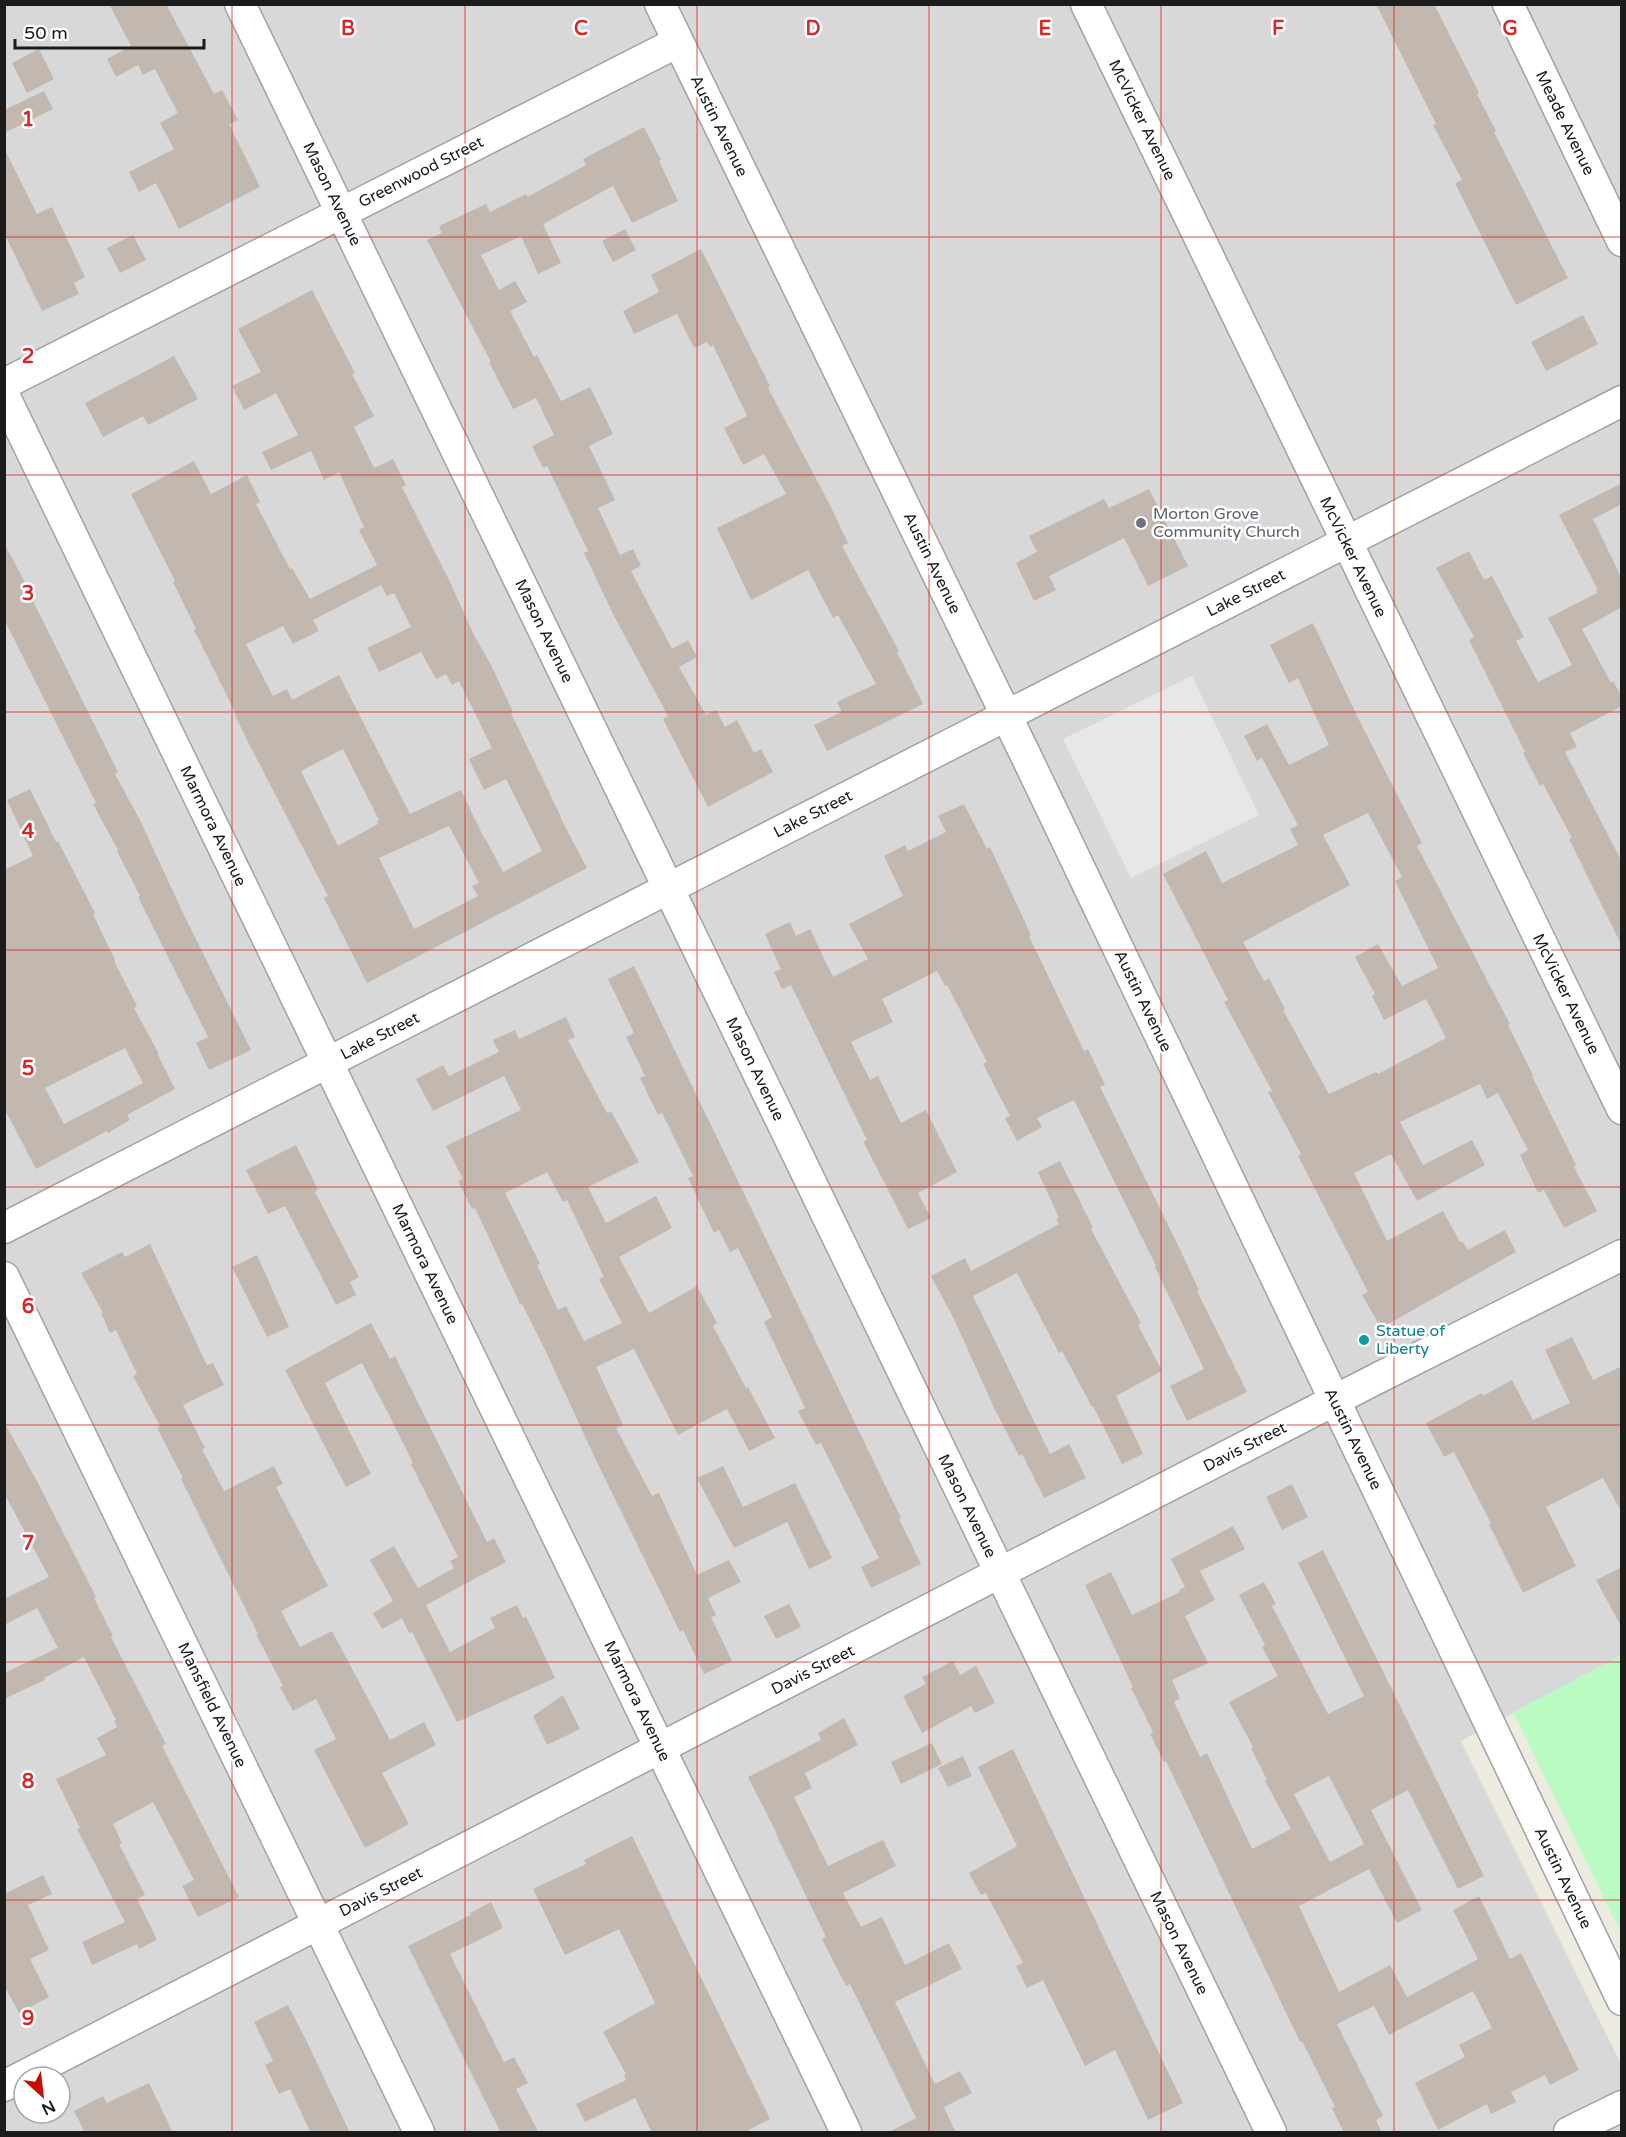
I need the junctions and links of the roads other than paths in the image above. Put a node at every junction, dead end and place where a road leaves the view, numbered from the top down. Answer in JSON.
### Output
{"nodes":[{"id":1,"x":240,"y":4,"type":"edge"},
{"id":2,"x":660,"y":4,"type":"edge"},
{"id":3,"x":1086,"y":4,"type":"edge"},
{"id":4,"x":1508,"y":4,"type":"edge"},
{"id":5,"x":678,"y":42,"type":"junction"},
{"id":6,"x":341,"y":213,"type":"junction"},
{"id":7,"x":1622,"y":241,"type":"edge"},
{"id":8,"x":4,"y":384,"type":"edge"},
{"id":9,"x":4,"y":395,"type":"edge"},
{"id":10,"x":1622,"y":401,"type":"edge"},
{"id":11,"x":1345,"y":542,"type":"junction"},
{"id":12,"x":1006,"y":716,"type":"junction"},
{"id":13,"x":668,"y":888,"type":"junction"},
{"id":14,"x":328,"y":1063,"type":"junction"},
{"id":15,"x":1622,"y":1109,"type":"edge"},
{"id":16,"x":4,"y":1228,"type":"edge"},
{"id":17,"x":1622,"y":1255,"type":"edge"},
{"id":18,"x":4,"y":1277,"type":"edge"},
{"id":19,"x":1335,"y":1401,"type":"junction"},
{"id":20,"x":1000,"y":1574,"type":"junction"},
{"id":21,"x":660,"y":1749,"type":"junction"},
{"id":22,"x":318,"y":1924,"type":"junction"},
{"id":23,"x":1622,"y":2000,"type":"edge"},
{"id":24,"x":4,"y":2086,"type":"edge"},
{"id":25,"x":1622,"y":2106,"type":"edge"},
{"id":26,"x":419,"y":2133,"type":"edge"},
{"id":27,"x":846,"y":2133,"type":"edge"},
{"id":28,"x":1271,"y":2133,"type":"edge"},
{"id":29,"x":1569,"y":2133,"type":"edge"}],
"edges":[{"from":1,"to":6,"type":"street","name":"Mason Avenue"},
{"from":2,"to":5,"type":"street","name":"Austin Avenue"},
{"from":3,"to":11,"type":"street","name":"McVicker Avenue"},
{"from":4,"to":7,"type":"street","name":"Meade Avenue"},
{"from":5,"to":6,"type":"street","name":"Greenwood Street"},
{"from":5,"to":12,"type":"street","name":"Austin Avenue"},
{"from":6,"to":8,"type":"street","name":"Greenwood Street"},
{"from":6,"to":13,"type":"street","name":"Mason Avenue"},
{"from":9,"to":14,"type":"street","name":"Marmora Avenue"},
{"from":10,"to":11,"type":"street","name":"Lake Street"},
{"from":11,"to":12,"type":"street","name":"Lake Street"},
{"from":11,"to":15,"type":"street","name":"McVicker Avenue"},
{"from":12,"to":13,"type":"street","name":"Lake Street"},
{"from":12,"to":19,"type":"street","name":"Austin Avenue"},
{"from":13,"to":14,"type":"street","name":"Lake Street"},
{"from":13,"to":20,"type":"street","name":"Mason Avenue"},
{"from":14,"to":16,"type":"street","name":"Lake Street"},
{"from":14,"to":21,"type":"street","name":"Marmora Avenue"},
{"from":17,"to":19,"type":"street","name":"Davis Street"},
{"from":18,"to":22,"type":"street","name":"Mansfield Avenue"},
{"from":19,"to":20,"type":"street","name":"Davis Street"},
{"from":19,"to":23,"type":"street","name":"Austin Avenue"},
{"from":20,"to":21,"type":"street","name":"Davis Street"},
{"from":20,"to":28,"type":"street","name":"Mason Avenue"},
{"from":21,"to":22,"type":"street","name":"Davis Street"},
{"from":21,"to":27,"type":"street","name":"Marmora Avenue"},
{"from":22,"to":24,"type":"street","name":"Davis Street"},
{"from":22,"to":26,"type":"street","name":"Mansfield Avenue"},
{"from":25,"to":29,"type":"street"}]}
